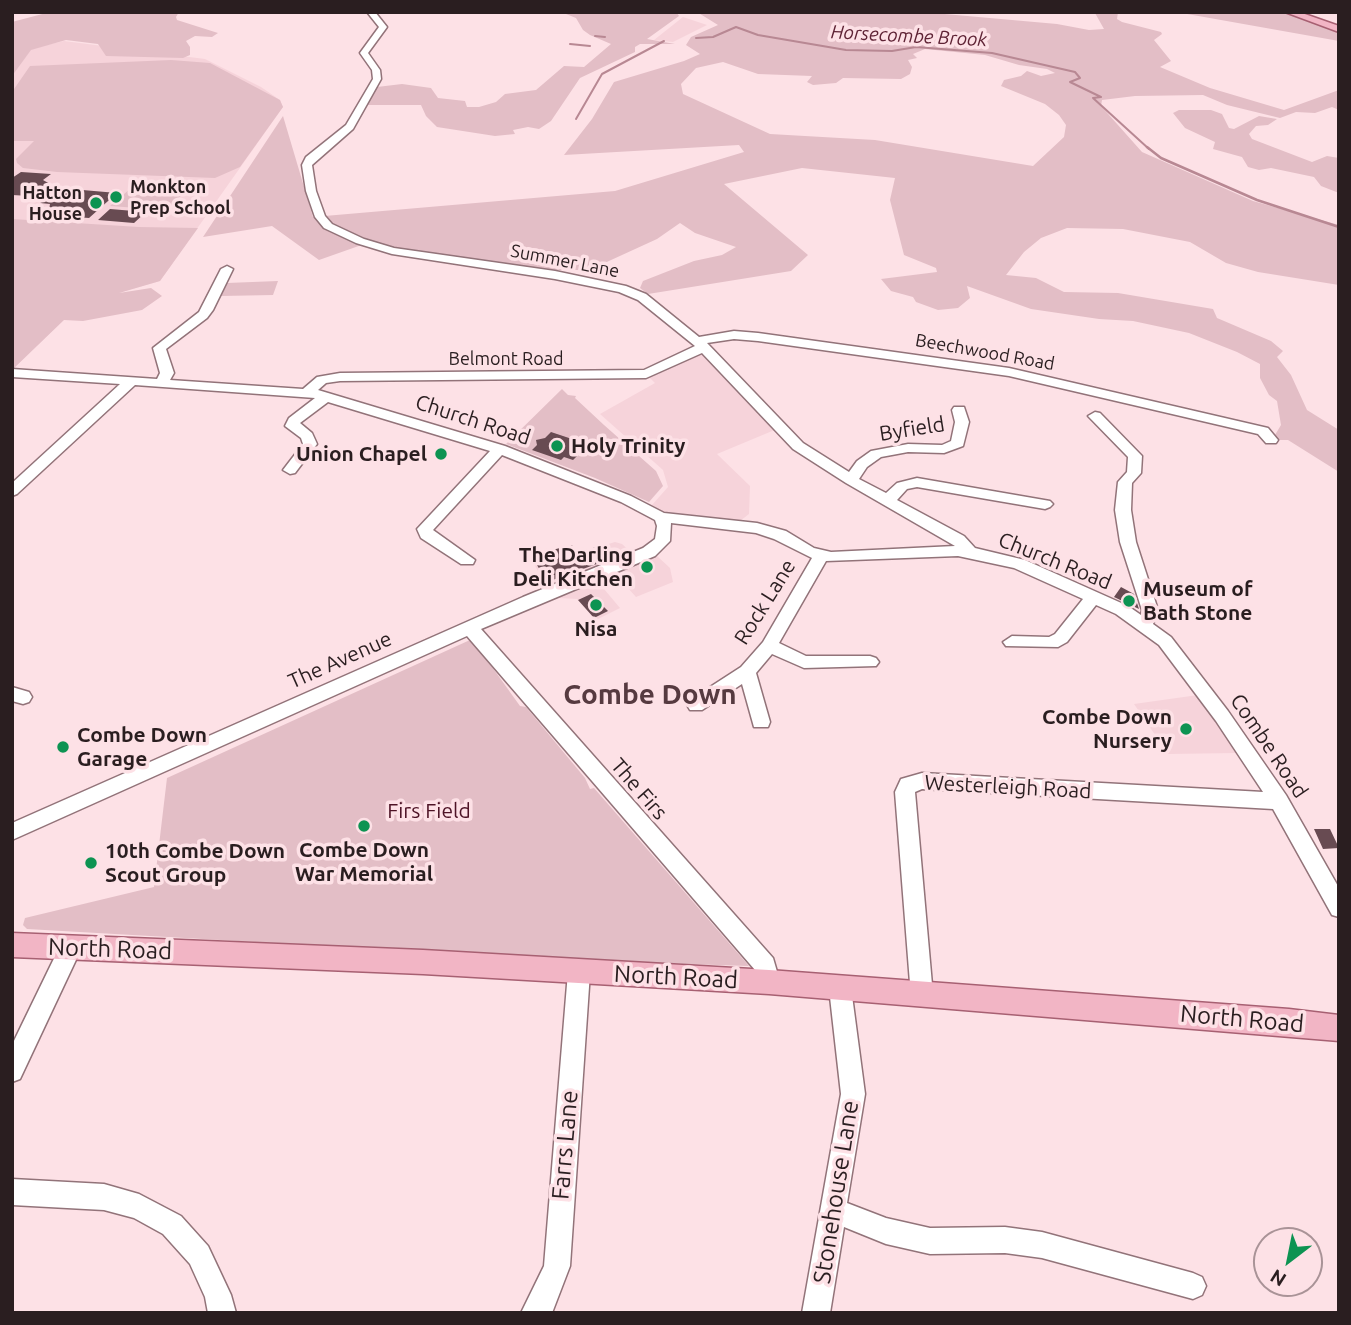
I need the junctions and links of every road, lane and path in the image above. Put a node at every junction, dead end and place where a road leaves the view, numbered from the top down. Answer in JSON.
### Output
{"nodes":[{"id":1,"x":371,"y":12,"type":"edge"},
{"id":2,"x":1289,"y":12,"type":"edge"},
{"id":3,"x":1339,"y":29,"type":"edge"},
{"id":4,"x":227,"y":269,"type":"dead end"},
{"id":5,"x":701,"y":344,"type":"junction"},
{"id":6,"x":12,"y":373,"type":"edge"},
{"id":7,"x":131,"y":382,"type":"junction"},
{"id":8,"x":162,"y":383,"type":"junction"},
{"id":9,"x":306,"y":393,"type":"junction"},
{"id":10,"x":325,"y":397,"type":"junction"},
{"id":11,"x":959,"y":410,"type":"dead end"},
{"id":12,"x":1095,"y":416,"type":"dead end"},
{"id":13,"x":1269,"y":432,"type":"dead end"},
{"id":14,"x":950,"y":447,"type":"junction"},
{"id":15,"x":499,"y":449,"type":"junction"},
{"id":16,"x":969,"y":456,"type":"dead end"},
{"id":17,"x":290,"y":470,"type":"dead end"},
{"id":18,"x":851,"y":480,"type":"junction"},
{"id":19,"x":12,"y":491,"type":"edge"},
{"id":20,"x":888,"y":500,"type":"junction"},
{"id":21,"x":1045,"y":504,"type":"dead end"},
{"id":22,"x":661,"y":517,"type":"junction"},
{"id":23,"x":969,"y":552,"type":"junction"},
{"id":24,"x":821,"y":556,"type":"junction"},
{"id":25,"x":467,"y":560,"type":"dead end"},
{"id":26,"x":1093,"y":597,"type":"junction"},
{"id":27,"x":1143,"y":623,"type":"junction"},
{"id":28,"x":470,"y":628,"type":"junction"},
{"id":29,"x":1012,"y":642,"type":"dead end"},
{"id":30,"x":769,"y":646,"type":"junction"},
{"id":31,"x":870,"y":662,"type":"dead end"},
{"id":32,"x":747,"y":672,"type":"junction"},
{"id":33,"x":696,"y":705,"type":"dead end"},
{"id":34,"x":761,"y":722,"type":"dead end"},
{"id":35,"x":1279,"y":801,"type":"junction"},
{"id":36,"x":12,"y":832,"type":"edge"},
{"id":37,"x":1339,"y":908,"type":"edge"},
{"id":38,"x":12,"y":945,"type":"edge"},
{"id":39,"x":71,"y":947,"type":"junction"},
{"id":40,"x":579,"y":972,"type":"junction"},
{"id":41,"x":769,"y":982,"type":"junction"},
{"id":42,"x":840,"y":988,"type":"junction"},
{"id":43,"x":922,"y":996,"type":"junction"},
{"id":44,"x":1339,"y":1028,"type":"edge"},
{"id":45,"x":12,"y":1071,"type":"edge"},
{"id":46,"x":12,"y":1192,"type":"edge"},
{"id":47,"x":834,"y":1210,"type":"junction"},
{"id":48,"x":1193,"y":1286,"type":"dead end"},
{"id":49,"x":222,"y":1313,"type":"edge"},
{"id":50,"x":535,"y":1313,"type":"edge"},
{"id":51,"x":816,"y":1313,"type":"edge"}],
"edges":[{"from":1,"to":5,"type":"street","name":"Summer Lane"},
{"from":2,"to":3,"type":"main road"},
{"from":4,"to":8,"type":"street"},
{"from":5,"to":9,"type":"street","name":"Belmont Road"},
{"from":5,"to":13,"type":"street","name":"Beechwood Road"},
{"from":5,"to":18,"type":"street","name":"Summer Lane"},
{"from":6,"to":7,"type":"street","name":"Church Road"},
{"from":7,"to":8,"type":"street","name":"Church Road"},
{"from":7,"to":19,"type":"street"},
{"from":8,"to":9,"type":"street","name":"Church Road"},
{"from":9,"to":10,"type":"street","name":"Church Road"},
{"from":10,"to":15,"type":"street","name":"Church Road"},
{"from":10,"to":17,"type":"street"},
{"from":11,"to":14,"type":"street","name":"Byfield"},
{"from":12,"to":27,"type":"street"},
{"from":14,"to":16,"type":"street"},
{"from":14,"to":18,"type":"street","name":"Byfield"},
{"from":15,"to":22,"type":"street","name":"Church Road"},
{"from":15,"to":25,"type":"street"},
{"from":18,"to":20,"type":"street","name":"Summer Lane"},
{"from":20,"to":21,"type":"street"},
{"from":20,"to":23,"type":"street","name":"Summer Lane"},
{"from":22,"to":24,"type":"street","name":"Church Road"},
{"from":22,"to":28,"type":"street","name":"The Avenue"},
{"from":23,"to":24,"type":"street","name":"Church Road"},
{"from":23,"to":26,"type":"street","name":"Church Road"},
{"from":24,"to":30,"type":"street","name":"Rock Lane"},
{"from":26,"to":27,"type":"street","name":"Church Road"},
{"from":26,"to":29,"type":"street"},
{"from":27,"to":35,"type":"street","name":"Combe Road"},
{"from":28,"to":36,"type":"street","name":"The Avenue"},
{"from":28,"to":41,"type":"street","name":"The Firs"},
{"from":30,"to":31,"type":"street"},
{"from":30,"to":32,"type":"street","name":"Rock Lane"},
{"from":32,"to":33,"type":"street","name":"Rock Lane"},
{"from":32,"to":34,"type":"street","name":"Rock Lane"},
{"from":35,"to":37,"type":"street","name":"Combe Road"},
{"from":35,"to":43,"type":"street","name":"Westerleigh Road"},
{"from":38,"to":39,"type":"main road","name":"North Road"},
{"from":39,"to":40,"type":"main road","name":"North Road"},
{"from":39,"to":45,"type":"street"},
{"from":40,"to":41,"type":"main road","name":"North Road"},
{"from":40,"to":50,"type":"street","name":"Farrs Lane"},
{"from":41,"to":42,"type":"main road","name":"North Road"},
{"from":42,"to":43,"type":"main road","name":"North Road"},
{"from":42,"to":47,"type":"street","name":"Stonehouse Lane"},
{"from":43,"to":44,"type":"main road","name":"North Road"},
{"from":46,"to":49,"type":"street"},
{"from":47,"to":48,"type":"street"},
{"from":47,"to":51,"type":"street","name":"Stonehouse Lane"}]}
